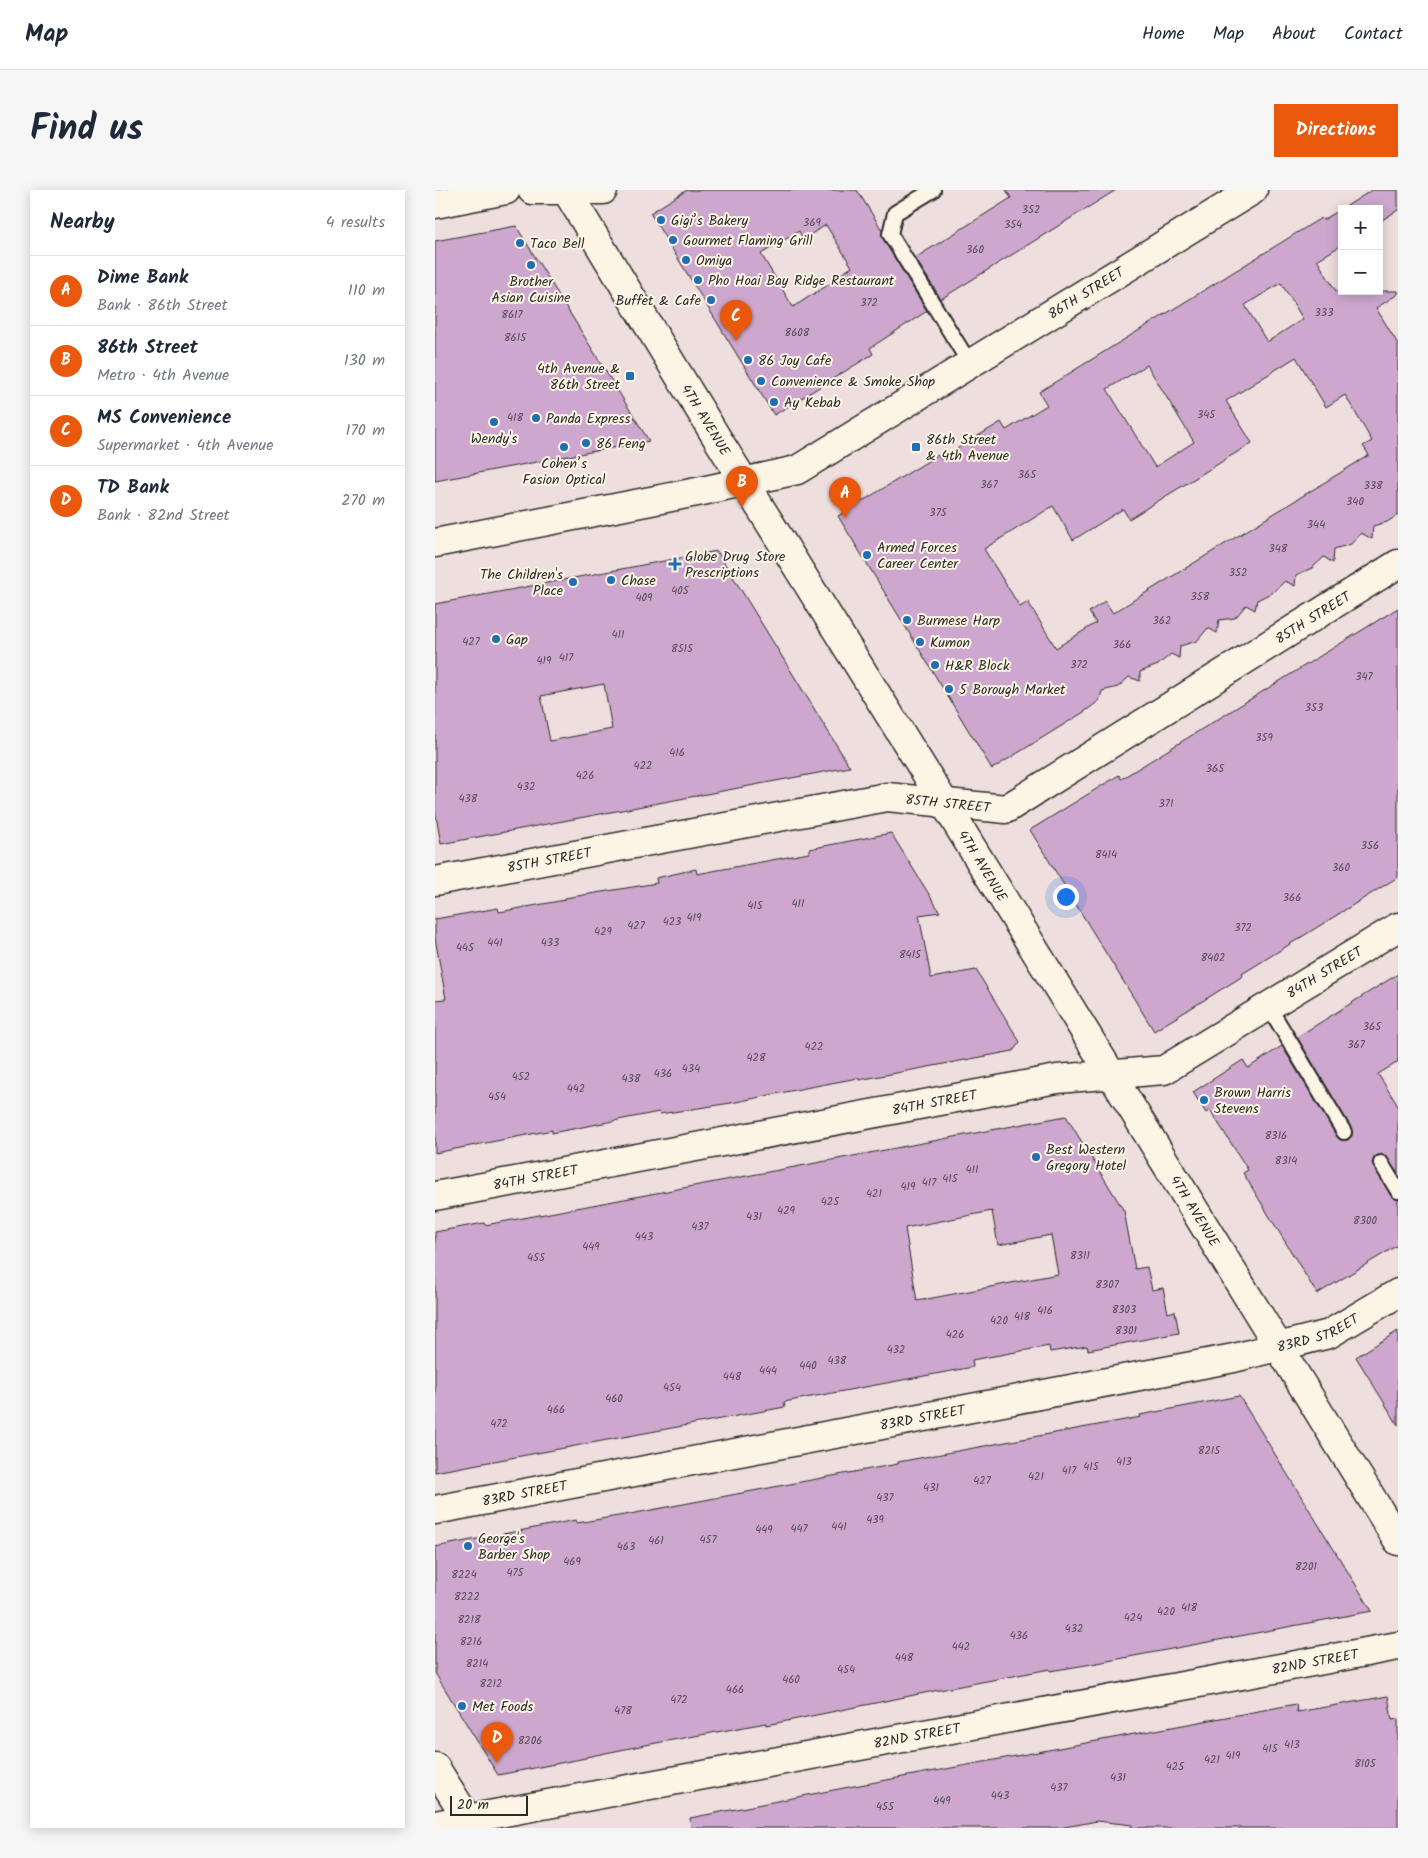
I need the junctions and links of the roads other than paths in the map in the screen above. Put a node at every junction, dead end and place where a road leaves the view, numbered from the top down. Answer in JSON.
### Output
{"nodes":[{"id":1,"x":506,"y":190,"type":"edge"},
{"id":2,"x":532,"y":190,"type":"edge"},
{"id":3,"x":566,"y":190,"type":"edge"},
{"id":4,"x":603,"y":190,"type":"edge"},
{"id":5,"x":933,"y":190,"type":"edge"},
{"id":6,"x":1253,"y":190,"type":"edge"},
{"id":7,"x":435,"y":204,"type":"edge"},
{"id":8,"x":970,"y":364,"type":"junction"},
{"id":9,"x":744,"y":482,"type":"junction"},
{"id":10,"x":435,"y":543,"type":"edge"},
{"id":11,"x":1398,"y":564,"type":"edge"},
{"id":12,"x":945,"y":804,"type":"junction"},
{"id":13,"x":435,"y":881,"type":"edge"},
{"id":14,"x":1398,"y":927,"type":"edge"},
{"id":15,"x":1269,"y":1007,"type":"junction"},
{"id":16,"x":1110,"y":1074,"type":"junction"},
{"id":17,"x":1344,"y":1132,"type":"dead end"},
{"id":18,"x":1381,"y":1163,"type":"dead end"},
{"id":19,"x":1398,"y":1191,"type":"edge"},
{"id":20,"x":435,"y":1196,"type":"edge"},
{"id":21,"x":1398,"y":1293,"type":"edge"},
{"id":22,"x":1279,"y":1347,"type":"junction"},
{"id":23,"x":435,"y":1510,"type":"edge"},
{"id":24,"x":1398,"y":1541,"type":"edge"},
{"id":25,"x":1398,"y":1646,"type":"edge"},
{"id":26,"x":435,"y":1767,"type":"edge"},
{"id":27,"x":470,"y":1823,"type":"edge"},
{"id":28,"x":435,"y":1825,"type":"edge"}],
"edges":[{"from":1,"to":7,"type":"street"},
{"from":2,"to":3,"type":"street"},
{"from":3,"to":4,"type":"street"},
{"from":3,"to":9,"type":"street","name":"4TH AVENUE"},
{"from":5,"to":8,"type":"lane"},
{"from":6,"to":8,"type":"street","name":"86TH STREET"},
{"from":8,"to":9,"type":"street","name":"86TH STREET"},
{"from":9,"to":10,"type":"street","name":"86TH STREET"},
{"from":9,"to":12,"type":"street","name":"4TH AVENUE"},
{"from":11,"to":12,"type":"street","name":"85TH STREET"},
{"from":12,"to":13,"type":"street","name":"85TH STREET"},
{"from":12,"to":16,"type":"street","name":"4TH AVENUE"},
{"from":14,"to":15,"type":"street","name":"84TH STREET"},
{"from":15,"to":16,"type":"street","name":"84TH STREET"},
{"from":15,"to":17,"type":"lane"},
{"from":16,"to":20,"type":"street","name":"84TH STREET"},
{"from":16,"to":22,"type":"street","name":"4TH AVENUE"},
{"from":18,"to":19,"type":"lane"},
{"from":21,"to":22,"type":"street","name":"83RD STREET"},
{"from":22,"to":23,"type":"street","name":"83RD STREET"},
{"from":22,"to":24,"type":"street","name":"4TH AVENUE"},
{"from":25,"to":27,"type":"street","name":"82ND STREET"},
{"from":26,"to":27,"type":"street"},
{"from":27,"to":28,"type":"street","name":"82ND STREET"}]}
